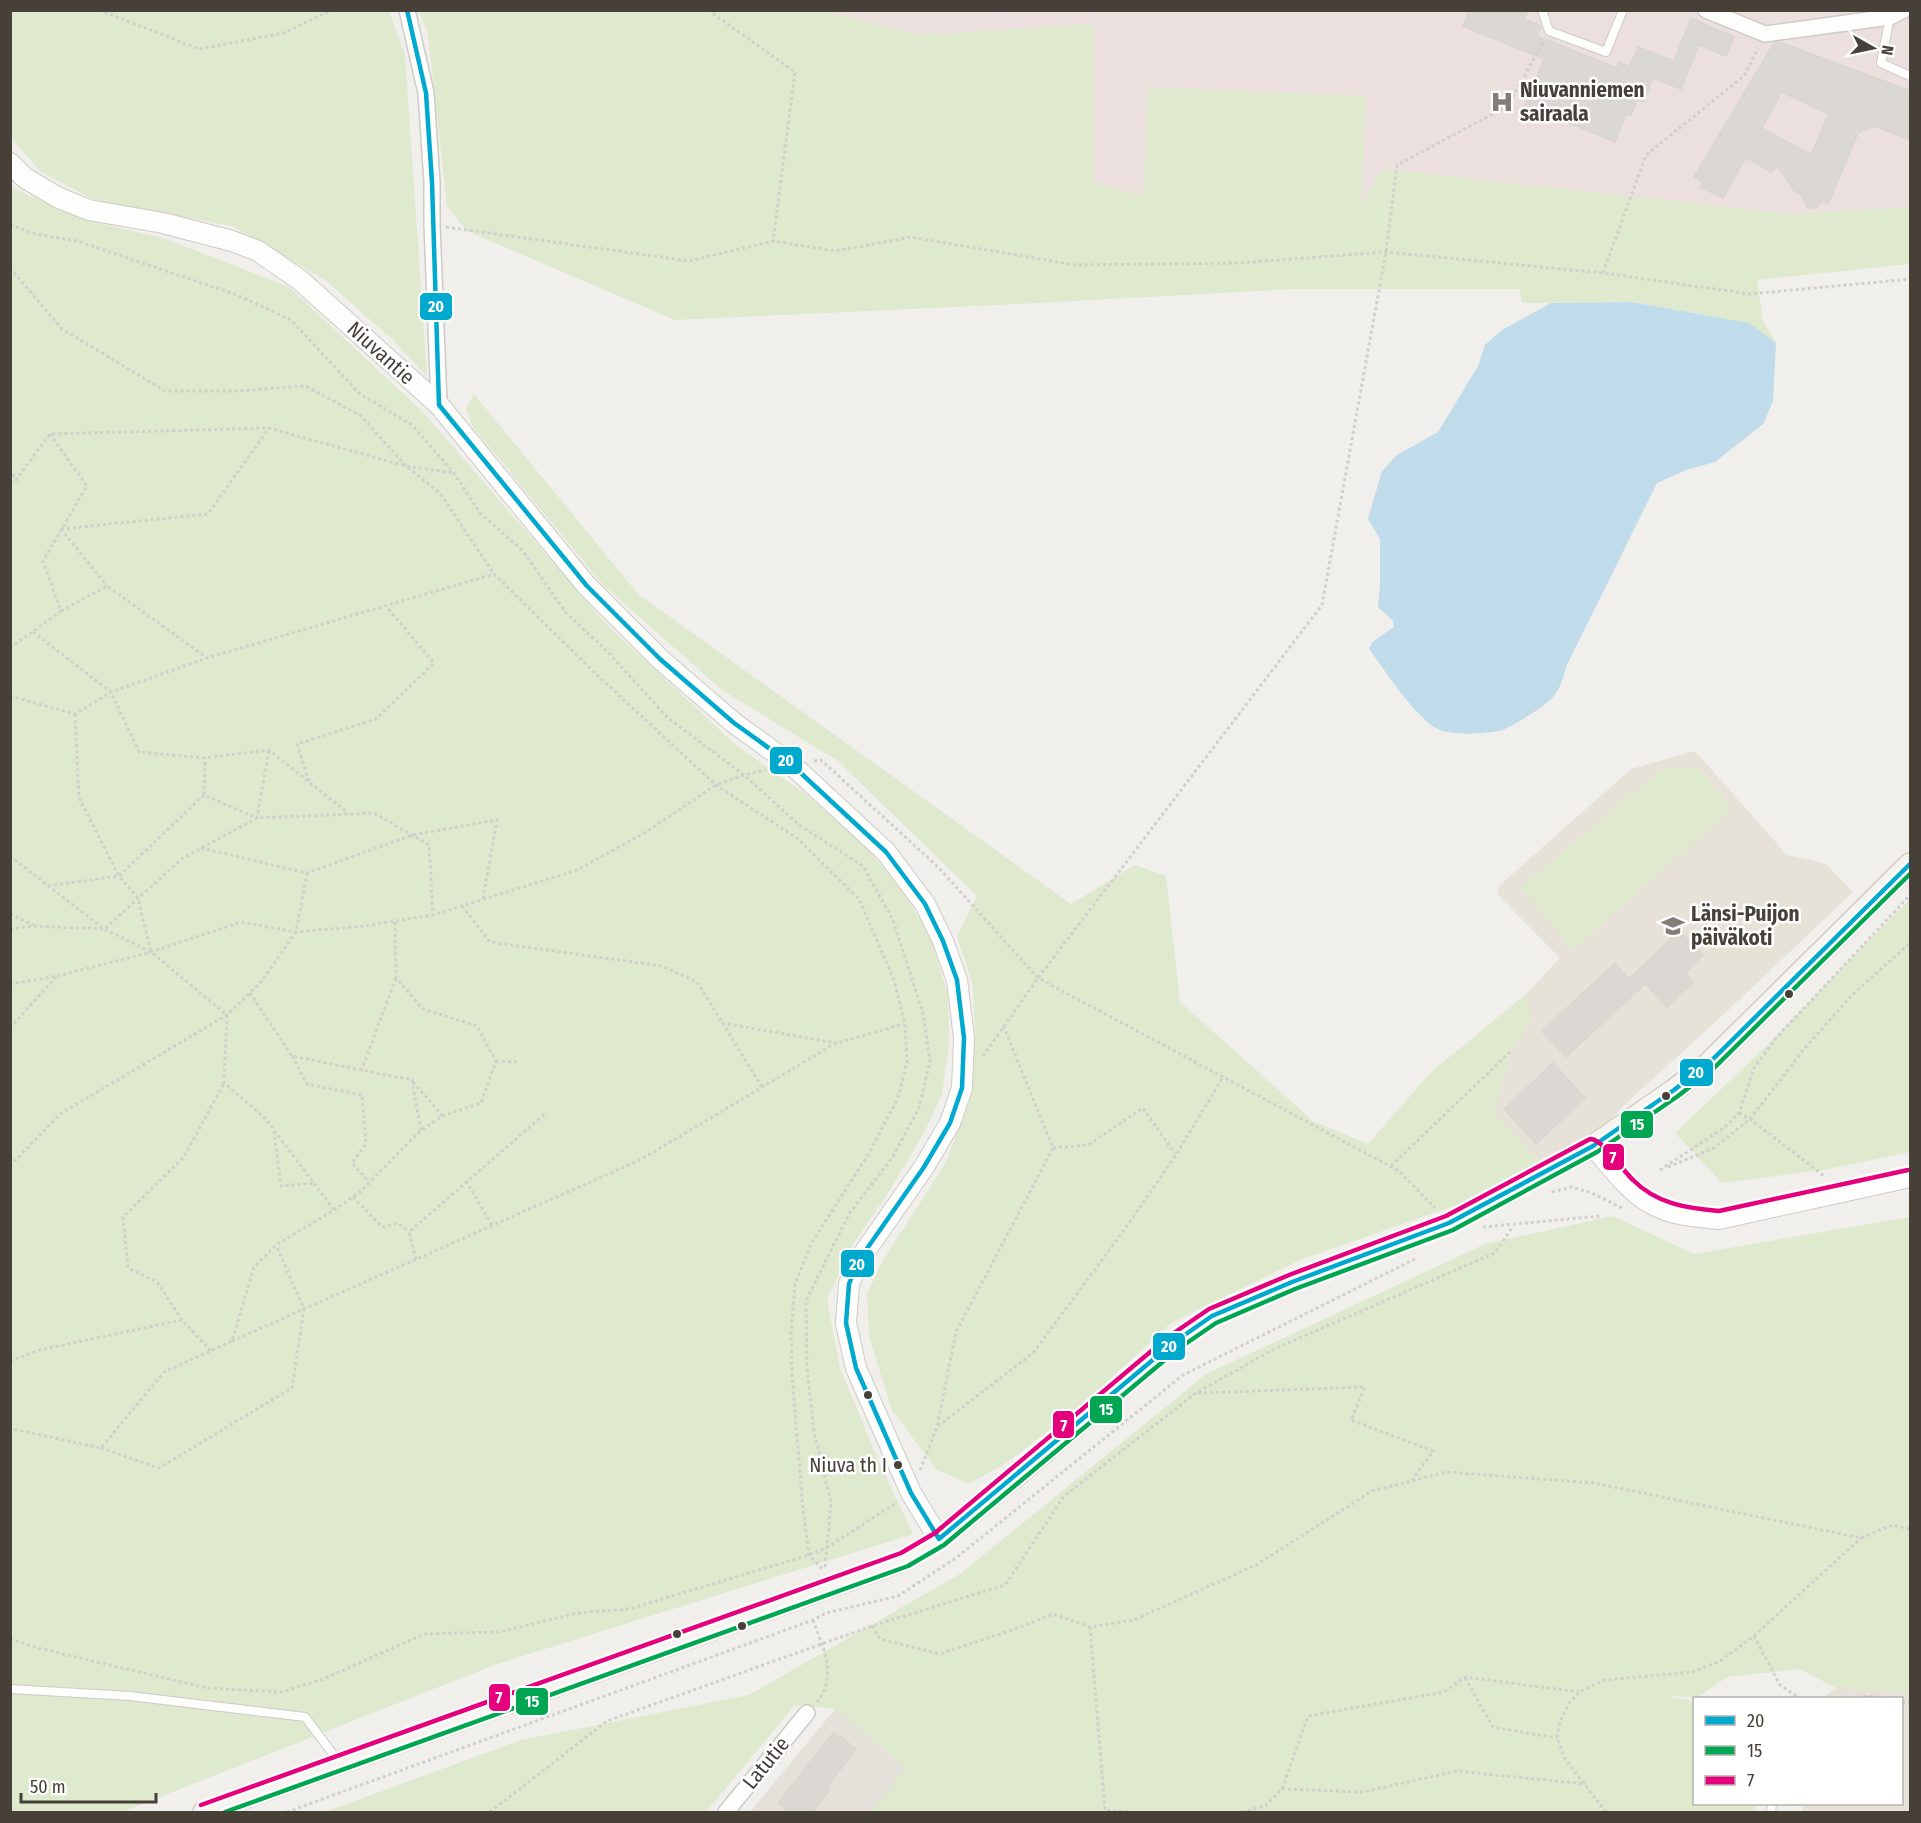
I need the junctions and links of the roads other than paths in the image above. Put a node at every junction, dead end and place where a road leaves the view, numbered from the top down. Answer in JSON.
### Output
{"nodes":[{"id":1,"x":407,"y":10,"type":"edge"},
{"id":2,"x":1542,"y":10,"type":"edge"},
{"id":3,"x":1623,"y":10,"type":"edge"},
{"id":4,"x":1706,"y":10,"type":"edge"},
{"id":5,"x":1897,"y":14,"type":"edge"},
{"id":6,"x":1911,"y":76,"type":"edge"},
{"id":7,"x":10,"y":162,"type":"edge"},
{"id":8,"x":439,"y":405,"type":"junction"},
{"id":9,"x":1911,"y":864,"type":"edge"},
{"id":10,"x":1593,"y":1146,"type":"junction"},
{"id":11,"x":1911,"y":1177,"type":"edge"},
{"id":12,"x":939,"y":1539,"type":"junction"},
{"id":13,"x":10,"y":1689,"type":"edge"},
{"id":14,"x":807,"y":1713,"type":"road end"},
{"id":15,"x":340,"y":1763,"type":"junction"},
{"id":16,"x":204,"y":1812,"type":"edge"},
{"id":17,"x":726,"y":1812,"type":"edge"}],
"edges":[{"from":1,"to":8,"type":"street"},
{"from":2,"to":3,"type":"lane"},
{"from":4,"to":5,"type":"street"},
{"from":5,"to":6,"type":"lane"},
{"from":7,"to":8,"type":"street","name":"Niuvantie"},
{"from":8,"to":12,"type":"street","name":"Niuvantie"},
{"from":9,"to":10,"type":"main road"},
{"from":10,"to":11,"type":"street"},
{"from":10,"to":12,"type":"main road"},
{"from":12,"to":15,"type":"main road"},
{"from":13,"to":15,"type":"lane"},
{"from":14,"to":17,"type":"street","name":"Latutie"},
{"from":15,"to":16,"type":"main road"}]}
